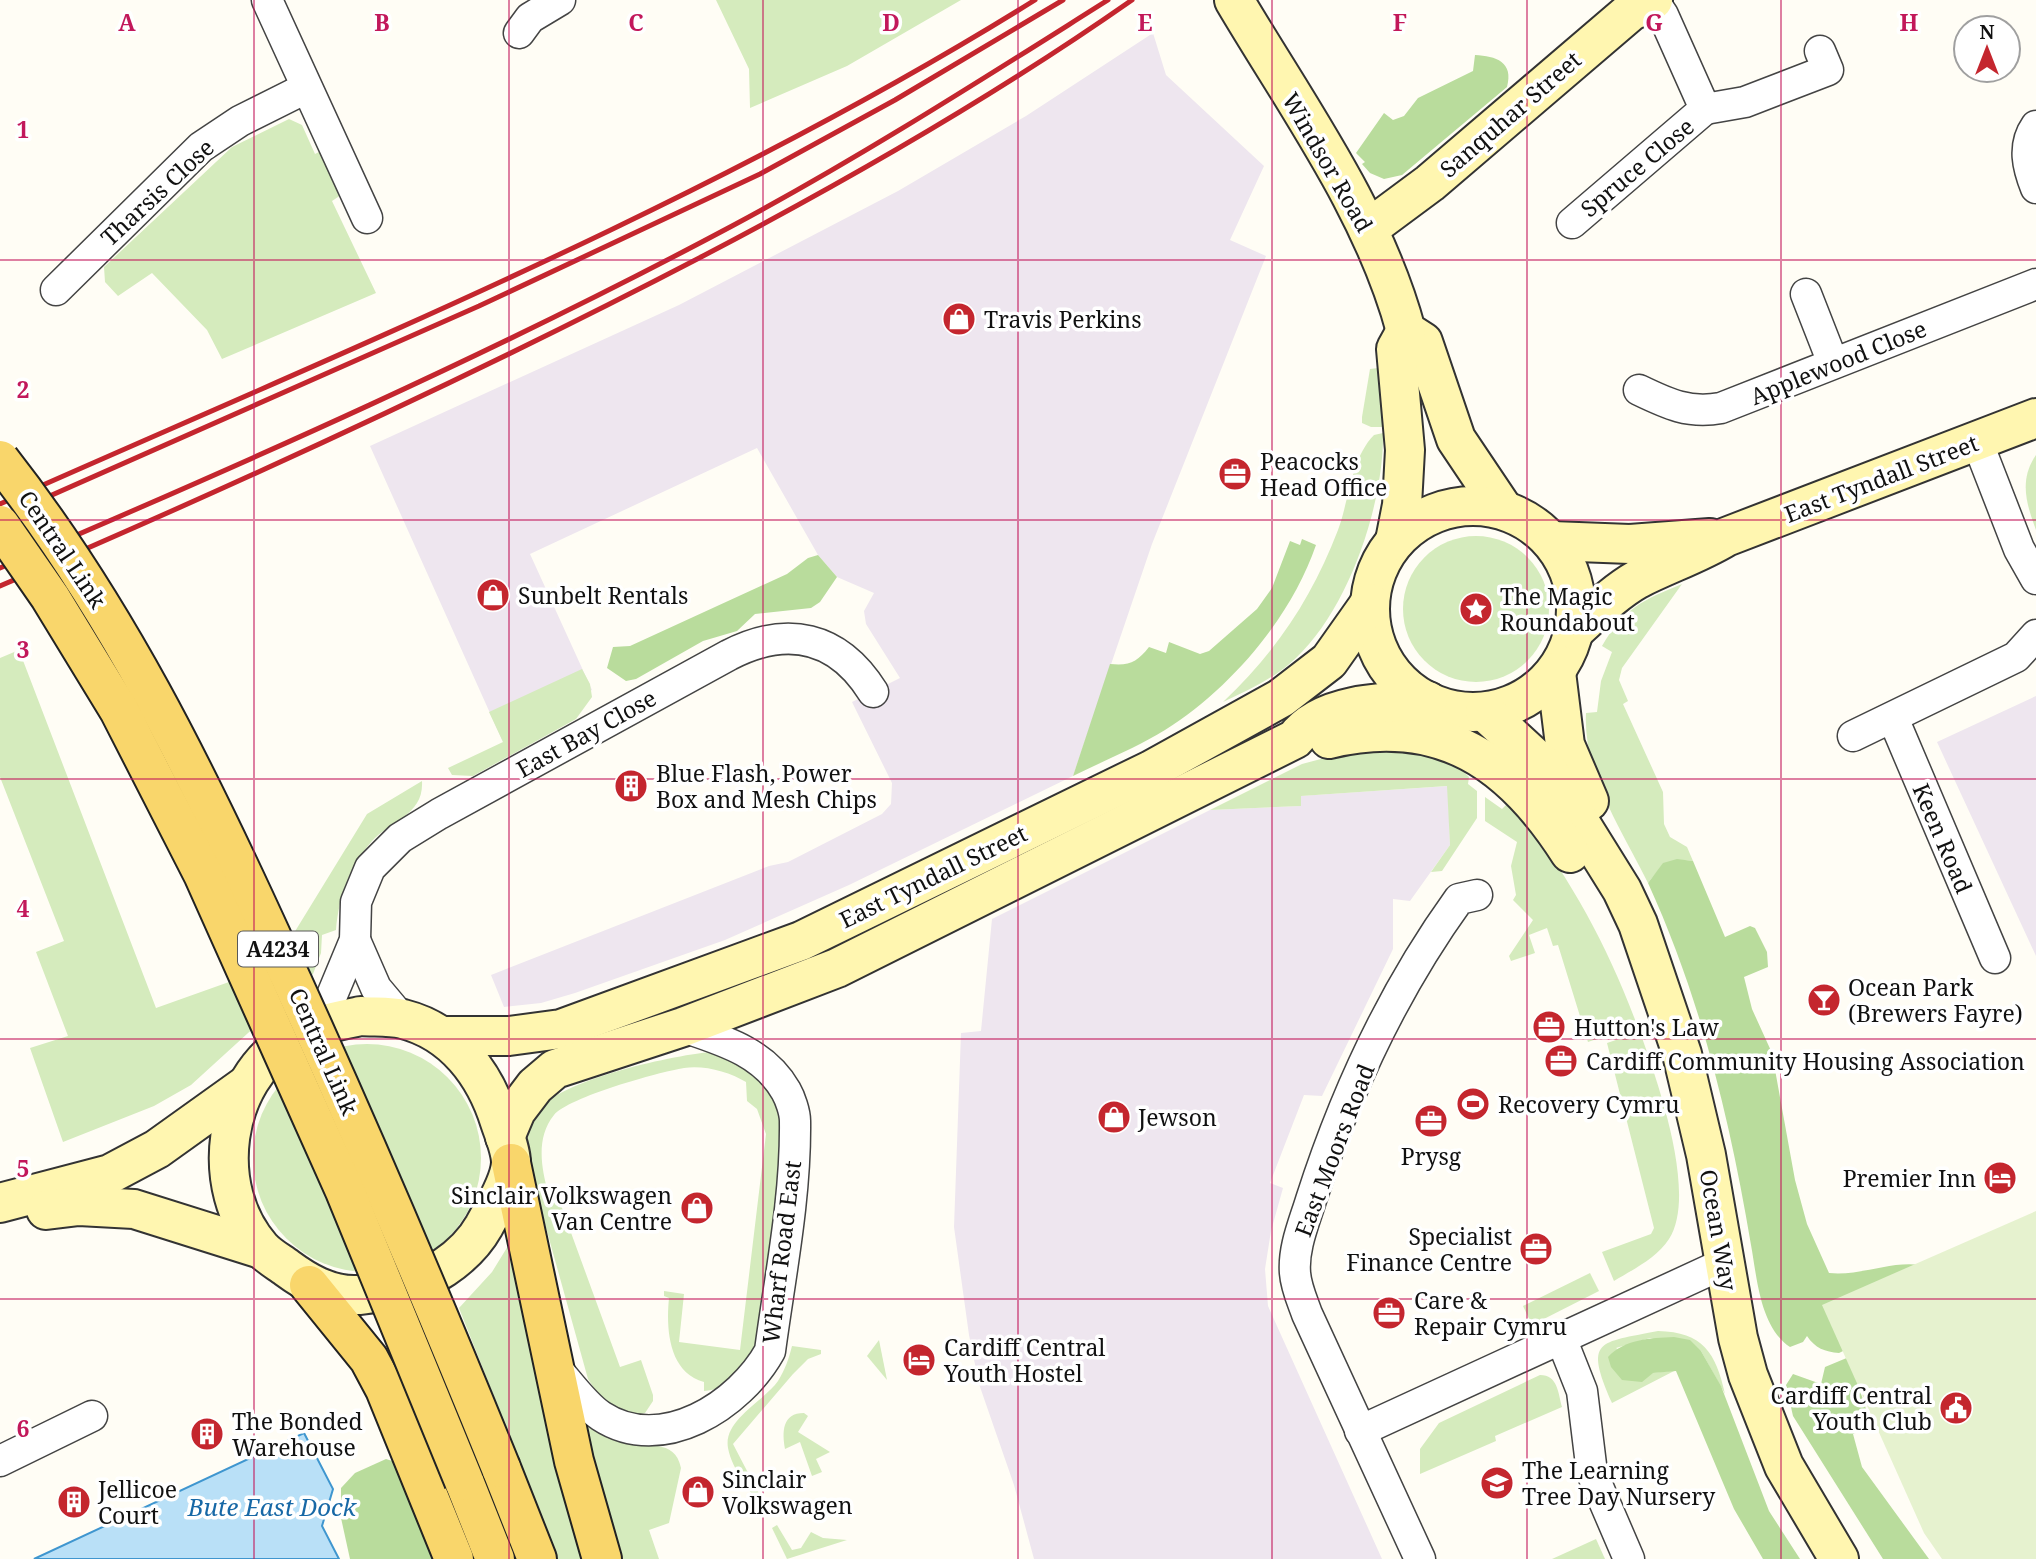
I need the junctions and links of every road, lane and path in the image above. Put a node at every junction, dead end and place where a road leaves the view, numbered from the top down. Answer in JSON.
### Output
{"nodes":[{"id":1,"x":267,"y":0,"type":"edge"},
{"id":2,"x":559,"y":0,"type":"edge"},
{"id":3,"x":1234,"y":0,"type":"edge"},
{"id":4,"x":1653,"y":0,"type":"edge"},
{"id":5,"x":519,"y":33,"type":"dead end"},
{"id":6,"x":1820,"y":51,"type":"dead end"},
{"id":7,"x":306,"y":88,"type":"junction"},
{"id":8,"x":1705,"y":109,"type":"junction"},
{"id":9,"x":2036,"y":126,"type":"edge"},
{"id":10,"x":2036,"y":188,"type":"edge"},
{"id":11,"x":367,"y":218,"type":"dead end"},
{"id":12,"x":1362,"y":219,"type":"junction"},
{"id":13,"x":1572,"y":223,"type":"dead end"},
{"id":14,"x":2036,"y":284,"type":"edge"},
{"id":15,"x":56,"y":290,"type":"dead end"},
{"id":16,"x":1806,"y":294,"type":"dead end"},
{"id":17,"x":1406,"y":331,"type":"junction"},
{"id":18,"x":1833,"y":363,"type":"junction"},
{"id":19,"x":1639,"y":390,"type":"dead end"},
{"id":20,"x":2036,"y":418,"type":"edge"},
{"id":21,"x":1977,"y":441,"type":"junction"},
{"id":22,"x":0,"y":460,"type":"edge"},
{"id":23,"x":1503,"y":509,"type":"junction"},
{"id":24,"x":0,"y":525,"type":"edge"},
{"id":25,"x":1727,"y":537,"type":"junction"},
{"id":26,"x":1395,"y":541,"type":"junction"},
{"id":27,"x":1552,"y":541,"type":"junction"},
{"id":28,"x":2036,"y":579,"type":"edge"},
{"id":29,"x":1370,"y":603,"type":"junction"},
{"id":30,"x":1575,"y":630,"type":"junction"},
{"id":31,"x":2036,"y":635,"type":"edge"},
{"id":32,"x":1556,"y":672,"type":"junction"},
{"id":33,"x":873,"y":692,"type":"dead end"},
{"id":34,"x":1428,"y":701,"type":"junction"},
{"id":35,"x":1485,"y":712,"type":"junction"},
{"id":36,"x":1893,"y":718,"type":"junction"},
{"id":37,"x":1853,"y":736,"type":"dead end"},
{"id":38,"x":1295,"y":739,"type":"junction"},
{"id":39,"x":1622,"y":890,"type":"junction"},
{"id":40,"x":1477,"y":895,"type":"dead end"},
{"id":41,"x":355,"y":940,"type":"junction"},
{"id":42,"x":1995,"y":958,"type":"dead end"},
{"id":43,"x":402,"y":1019,"type":"junction"},
{"id":44,"x":320,"y":1024,"type":"junction"},
{"id":45,"x":683,"y":1027,"type":"junction"},
{"id":46,"x":442,"y":1036,"type":"junction"},
{"id":47,"x":245,"y":1086,"type":"junction"},
{"id":48,"x":508,"y":1150,"type":"junction"},
{"id":49,"x":0,"y":1203,"type":"edge"},
{"id":50,"x":0,"y":1220,"type":"edge"},
{"id":51,"x":261,"y":1249,"type":"junction"},
{"id":52,"x":1724,"y":1263,"type":"junction"},
{"id":53,"x":309,"y":1285,"type":"junction"},
{"id":54,"x":1561,"y":1338,"type":"junction"},
{"id":55,"x":553,"y":1364,"type":"junction"},
{"id":56,"x":92,"y":1416,"type":"dead end"},
{"id":57,"x":1360,"y":1431,"type":"junction"},
{"id":58,"x":0,"y":1461,"type":"edge"},
{"id":59,"x":454,"y":1559,"type":"edge"},
{"id":60,"x":495,"y":1559,"type":"edge"},
{"id":61,"x":537,"y":1559,"type":"edge"},
{"id":62,"x":602,"y":1559,"type":"edge"},
{"id":63,"x":1420,"y":1559,"type":"edge"},
{"id":64,"x":1629,"y":1559,"type":"edge"},
{"id":65,"x":1839,"y":1559,"type":"edge"}],
"edges":[{"from":1,"to":7,"type":"street"},
{"from":2,"to":5,"type":"street"},
{"from":3,"to":12,"type":"street","name":"Windsor Road"},
{"from":4,"to":8,"type":"street","name":"Spruce Close"},
{"from":4,"to":12,"type":"street","name":"Sanquhar Street"},
{"from":6,"to":8,"type":"street"},
{"from":7,"to":11,"type":"street"},
{"from":7,"to":15,"type":"street","name":"Tharsis Close"},
{"from":8,"to":13,"type":"street","name":"Spruce Close"},
{"from":9,"to":10,"type":"street"},
{"from":12,"to":17,"type":"street","name":"Windsor Road"},
{"from":14,"to":18,"type":"street","name":"Applewood Close"},
{"from":16,"to":18,"type":"street"},
{"from":17,"to":23,"type":"street","name":"Windsor Road"},
{"from":17,"to":26,"type":"street"},
{"from":18,"to":19,"type":"street","name":"Applewood Close"},
{"from":20,"to":21,"type":"street","name":"East Tyndall Street"},
{"from":21,"to":25,"type":"street","name":"East Tyndall Street"},
{"from":21,"to":28,"type":"street"},
{"from":22,"to":61,"type":"main road","name":"Central Link","number":"A4234","bridge":true},
{"from":23,"to":26,"type":"street"},
{"from":23,"to":27,"type":"street"},
{"from":24,"to":60,"type":"main road","name":"Central Link","number":"A4234","bridge":true},
{"from":25,"to":27,"type":"street","name":"East Tyndall Street"},
{"from":25,"to":30,"type":"street","name":"East Tyndall Street"},
{"from":26,"to":29,"type":"street"},
{"from":27,"to":30,"type":"street"},
{"from":29,"to":34,"type":"street"},
{"from":29,"to":46,"type":"street","name":"East Tyndall Street"},
{"from":30,"to":32,"type":"street"},
{"from":31,"to":36,"type":"street"},
{"from":32,"to":35,"type":"street"},
{"from":32,"to":39,"type":"street","name":"Ocean Way"},
{"from":33,"to":41,"type":"street","name":"East Bay Close"},
{"from":34,"to":35,"type":"street"},
{"from":34,"to":38,"type":"street","name":"East Tyndall Street"},
{"from":35,"to":39,"type":"street","name":"Ocean Way"},
{"from":36,"to":37,"type":"street"},
{"from":36,"to":42,"type":"street","name":"Keen Road"},
{"from":38,"to":39,"type":"street"},
{"from":38,"to":45,"type":"street","name":"East Tyndall Street"},
{"from":39,"to":52,"type":"street","name":"Ocean Way"},
{"from":40,"to":57,"type":"street","name":"East Moors Road"},
{"from":41,"to":43,"type":"street","name":"East Bay Close"},
{"from":41,"to":44,"type":"street","name":"East Bay Close"},
{"from":43,"to":44,"type":"street"},
{"from":43,"to":46,"type":"street"},
{"from":44,"to":47,"type":"street"},
{"from":45,"to":48,"type":"street","name":"East Tyndall Street"},
{"from":45,"to":55,"type":"street","name":"Wharf Road East"},
{"from":46,"to":48,"type":"street"},
{"from":47,"to":49,"type":"street"},
{"from":47,"to":51,"type":"street"},
{"from":48,"to":53,"type":"street","name":"East Tyndall Street"},
{"from":48,"to":55,"type":"main road"},
{"from":50,"to":51,"type":"street"},
{"from":51,"to":53,"type":"street"},
{"from":52,"to":54,"type":"street"},
{"from":52,"to":65,"type":"street","name":"Ocean Way"},
{"from":53,"to":59,"type":"main road"},
{"from":54,"to":57,"type":"street"},
{"from":54,"to":64,"type":"street"},
{"from":55,"to":62,"type":"main road"},
{"from":56,"to":58,"type":"street"},
{"from":57,"to":63,"type":"street","name":"East Moors Road"}]}
